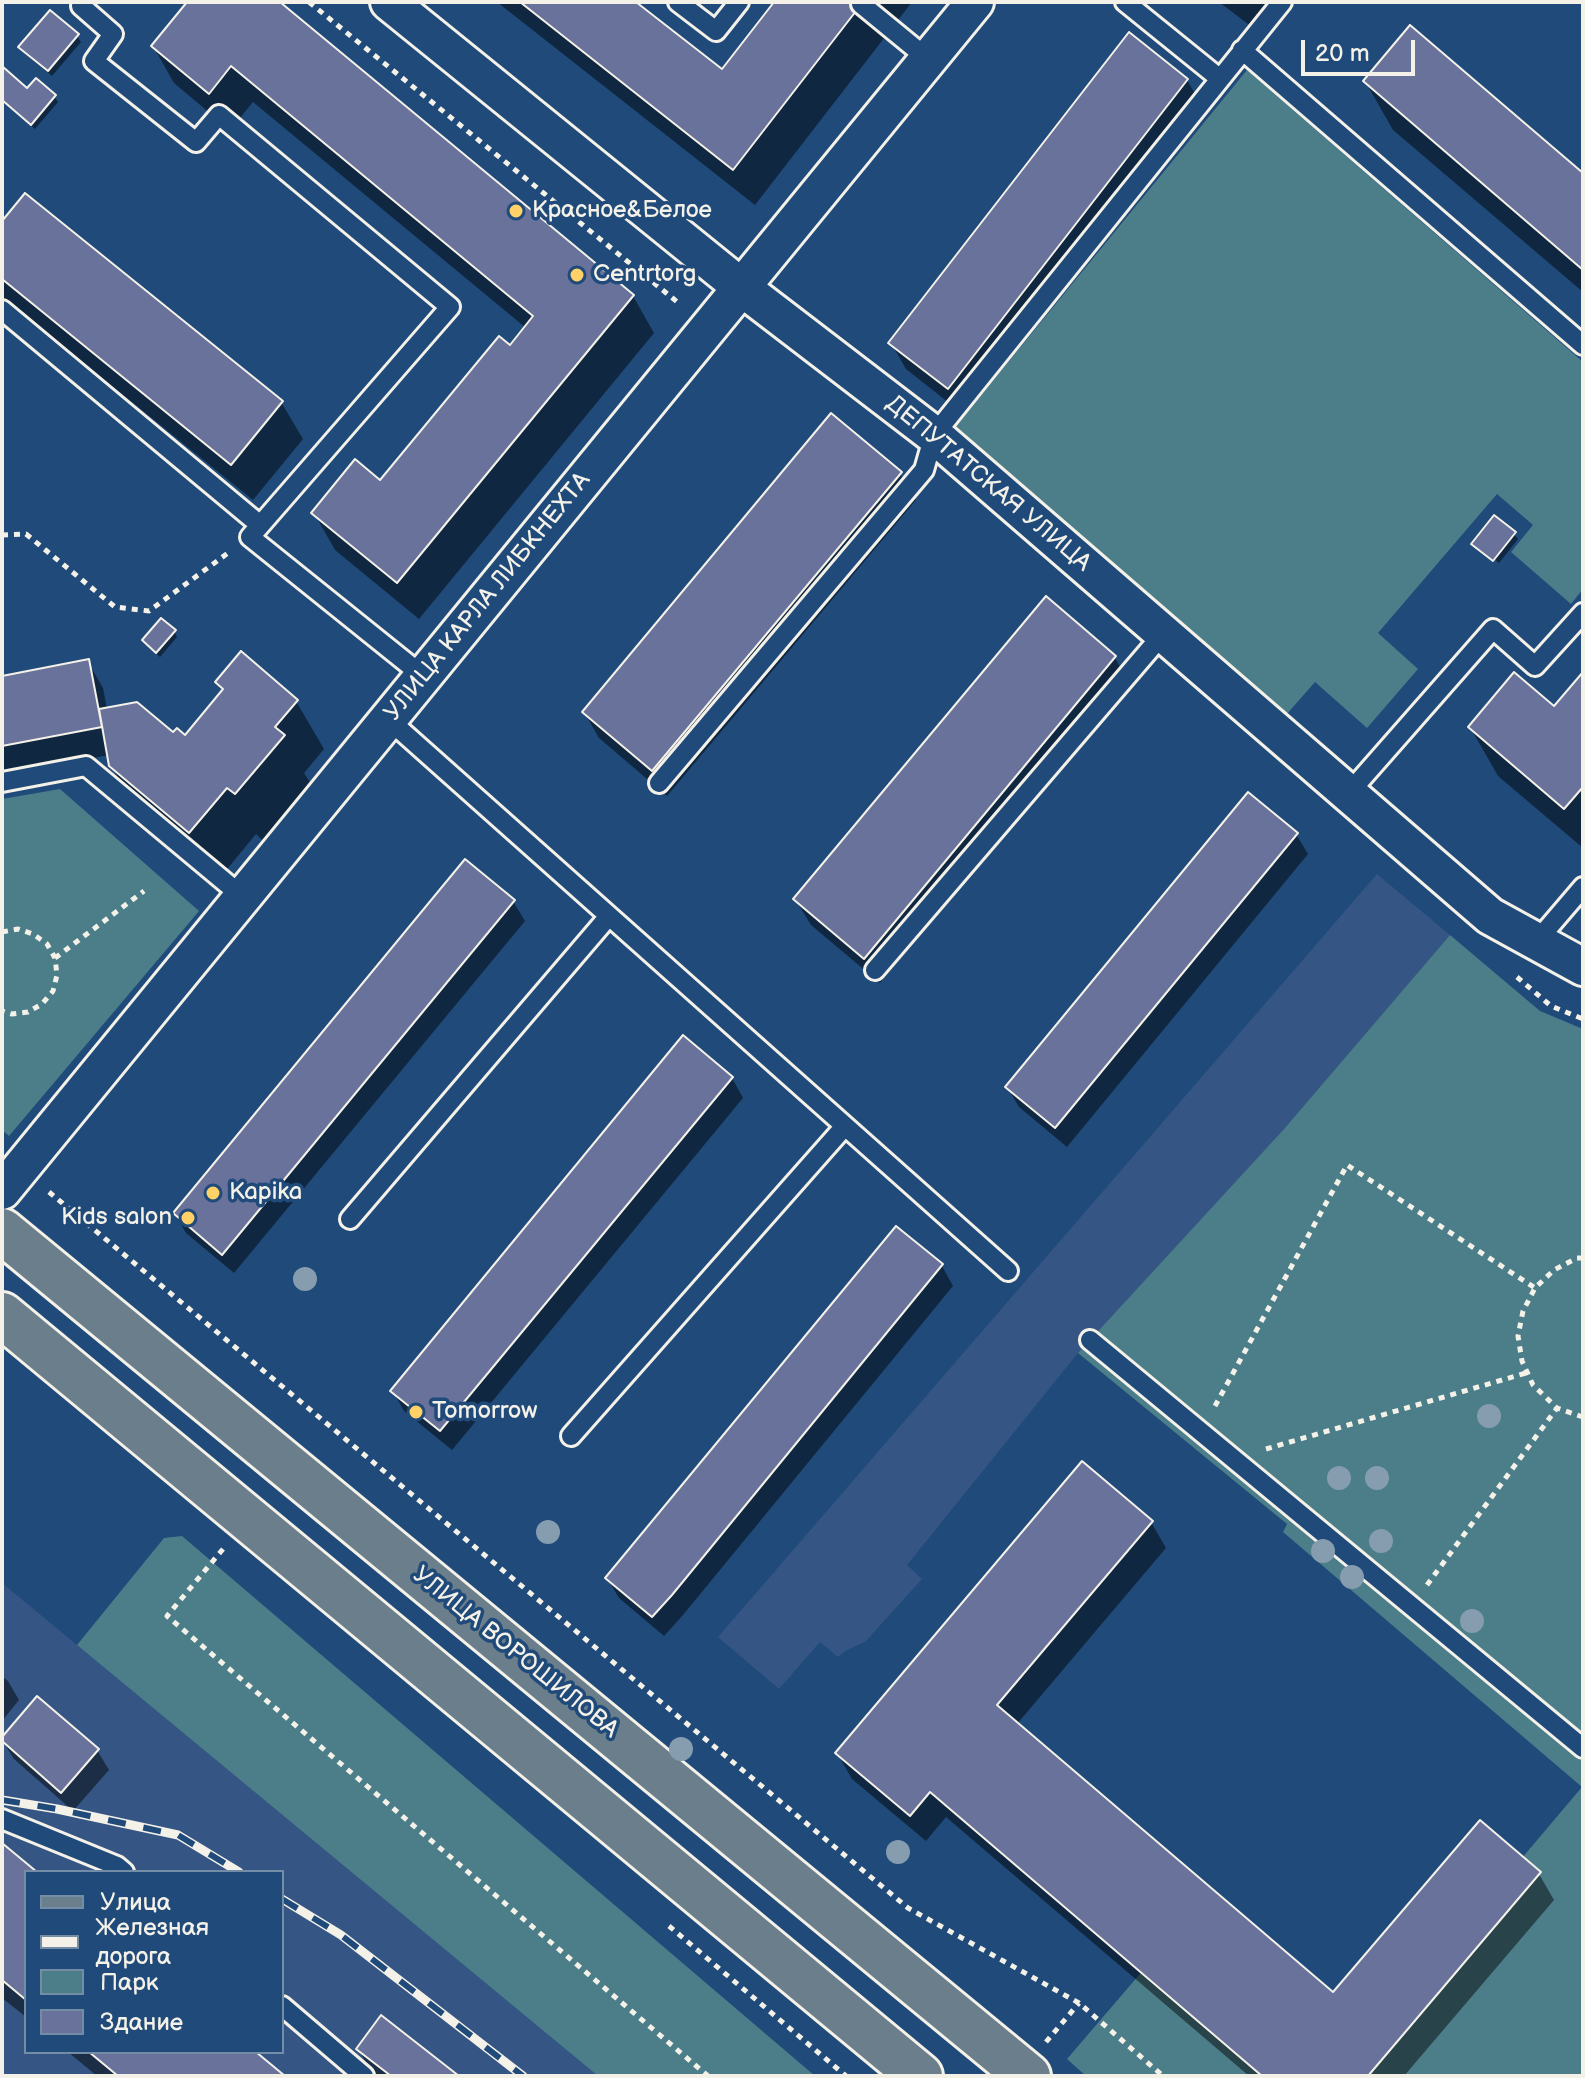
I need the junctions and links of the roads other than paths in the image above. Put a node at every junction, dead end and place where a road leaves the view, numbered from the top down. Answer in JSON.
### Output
{"nodes":[{"id":1,"x":389,"y":2,"type":"edge"},
{"id":2,"x":678,"y":2,"type":"edge"},
{"id":3,"x":739,"y":2,"type":"edge"},
{"id":4,"x":975,"y":2,"type":"edge"},
{"id":5,"x":1125,"y":2,"type":"edge"},
{"id":6,"x":1282,"y":2,"type":"edge"},
{"id":7,"x":80,"y":3,"type":"edge"},
{"id":8,"x":861,"y":4,"type":"dead end"},
{"id":9,"x":1242,"y":50,"type":"junction"},
{"id":10,"x":928,"y":59,"type":"junction"},
{"id":11,"x":1219,"y":78,"type":"junction"},
{"id":12,"x":741,"y":287,"type":"junction"},
{"id":13,"x":2,"y":310,"type":"edge"},
{"id":14,"x":1583,"y":345,"type":"edge"},
{"id":15,"x":934,"y":435,"type":"junction"},
{"id":16,"x":255,"y":531,"type":"junction"},
{"id":17,"x":1583,"y":613,"type":"edge"},
{"id":18,"x":1163,"y":634,"type":"junction"},
{"id":19,"x":423,"y":676,"type":"junction"},
{"id":20,"x":388,"y":719,"type":"junction"},
{"id":21,"x":2,"y":782,"type":"edge"},
{"id":22,"x":659,"y":783,"type":"dead end"},
{"id":23,"x":1348,"y":794,"type":"junction"},
{"id":24,"x":1583,"y":887,"type":"edge"},
{"id":25,"x":243,"y":897,"type":"junction"},
{"id":26,"x":609,"y":916,"type":"junction"},
{"id":27,"x":1536,"y":942,"type":"junction"},
{"id":28,"x":1583,"y":967,"type":"edge"},
{"id":29,"x":875,"y":970,"type":"dead end"},
{"id":30,"x":845,"y":1126,"type":"junction"},
{"id":31,"x":11,"y":1180,"type":"edge"},
{"id":32,"x":350,"y":1219,"type":"dead end"},
{"id":33,"x":2,"y":1231,"type":"edge"},
{"id":34,"x":1008,"y":1271,"type":"dead end"},
{"id":35,"x":2,"y":1315,"type":"edge"},
{"id":36,"x":1090,"y":1340,"type":"dead end"},
{"id":37,"x":571,"y":1436,"type":"dead end"},
{"id":38,"x":1583,"y":1748,"type":"edge"},
{"id":39,"x":2,"y":1819,"type":"edge"},
{"id":40,"x":122,"y":1870,"type":"edge"},
{"id":41,"x":284,"y":2008,"type":"edge"},
{"id":42,"x":364,"y":2076,"type":"edge"},
{"id":43,"x":920,"y":2076,"type":"edge"},
{"id":44,"x":1028,"y":2076,"type":"edge"}],
"edges":[{"from":1,"to":12,"type":"street","name":"ДЕПУТАТСКАЯ УЛИЦА"},
{"from":2,"to":3,"type":"lane"},
{"from":4,"to":10,"type":"street","name":"УЛИЦА КАРЛА ЛИБКНЕХТА"},
{"from":5,"to":11,"type":"lane"},
{"from":6,"to":9,"type":"lane"},
{"from":7,"to":16,"type":"lane"},
{"from":8,"to":10,"type":"lane"},
{"from":9,"to":11,"type":"lane"},
{"from":9,"to":14,"type":"lane"},
{"from":10,"to":12,"type":"street","name":"УЛИЦА КАРЛА ЛИБКНЕХТА"},
{"from":11,"to":15,"type":"lane"},
{"from":12,"to":15,"type":"street","name":"ДЕПУТАТСКАЯ УЛИЦА"},
{"from":12,"to":19,"type":"street","name":"УЛИЦА КАРЛА ЛИБКНЕХТА"},
{"from":13,"to":16,"type":"lane"},
{"from":15,"to":18,"type":"street","name":"ДЕПУТАТСКАЯ УЛИЦА"},
{"from":15,"to":22,"type":"lane"},
{"from":16,"to":19,"type":"lane"},
{"from":17,"to":23,"type":"lane"},
{"from":18,"to":23,"type":"street","name":"ДЕПУТАТСКАЯ УЛИЦА"},
{"from":18,"to":29,"type":"lane"},
{"from":19,"to":20,"type":"street","name":"УЛИЦА КАРЛА ЛИБКНЕХТА"},
{"from":20,"to":25,"type":"street","name":"УЛИЦА КАРЛА ЛИБКНЕХТА"},
{"from":20,"to":26,"type":"lane"},
{"from":21,"to":25,"type":"lane"},
{"from":23,"to":27,"type":"street","name":"ДЕПУТАТСКАЯ УЛИЦА"},
{"from":24,"to":27,"type":"lane"},
{"from":25,"to":31,"type":"street","name":"УЛИЦА КАРЛА ЛИБКНЕХТА"},
{"from":26,"to":30,"type":"lane"},
{"from":26,"to":32,"type":"lane"},
{"from":27,"to":28,"type":"street","name":"ДЕПУТАТСКАЯ УЛИЦА"},
{"from":30,"to":34,"type":"lane"},
{"from":30,"to":37,"type":"lane"},
{"from":33,"to":44,"type":"main road","name":"УЛИЦА ВОРОШИЛОВА"},
{"from":35,"to":43,"type":"main road"},
{"from":36,"to":38,"type":"lane"},
{"from":39,"to":40,"type":"lane"},
{"from":41,"to":42,"type":"lane"}]}
